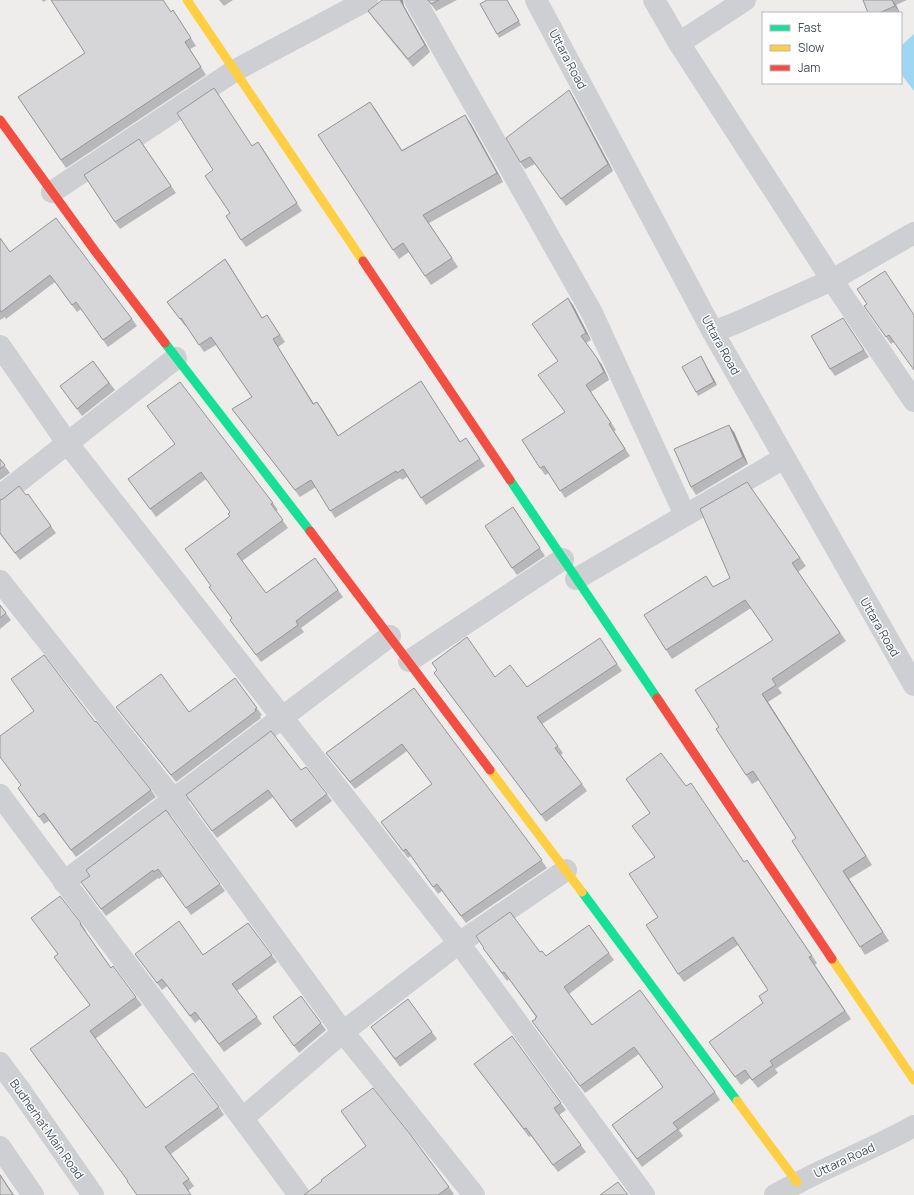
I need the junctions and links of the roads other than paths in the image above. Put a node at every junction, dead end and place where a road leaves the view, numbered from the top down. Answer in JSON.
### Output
{"nodes":[{"id":1,"x":187,"y":0,"type":"edge"},
{"id":2,"x":367,"y":0,"type":"edge"},
{"id":3,"x":415,"y":0,"type":"edge"},
{"id":4,"x":536,"y":0,"type":"edge"},
{"id":5,"x":654,"y":0,"type":"edge"},
{"id":6,"x":745,"y":0,"type":"edge"},
{"id":7,"x":679,"y":43,"type":"junction"},
{"id":8,"x":234,"y":71,"type":"junction"},
{"id":9,"x":1,"y":123,"type":"edge"},
{"id":10,"x":52,"y":192,"type":"junction"},
{"id":11,"x":914,"y":234,"type":"edge"},
{"id":12,"x":832,"y":280,"type":"junction"},
{"id":13,"x":713,"y":332,"type":"junction"},
{"id":14,"x":0,"y":346,"type":"edge"},
{"id":15,"x":176,"y":358,"type":"junction"},
{"id":16,"x":914,"y":401,"type":"edge"},
{"id":17,"x":68,"y":444,"type":"junction"},
{"id":18,"x":784,"y":458,"type":"junction"},
{"id":19,"x":0,"y":496,"type":"edge"},
{"id":20,"x":685,"y":515,"type":"junction"},
{"id":21,"x":563,"y":559,"type":"junction"},
{"id":22,"x":576,"y":579,"type":"junction"},
{"id":23,"x":0,"y":582,"type":"edge"},
{"id":24,"x":390,"y":636,"type":"junction"},
{"id":25,"x":409,"y":661,"type":"junction"},
{"id":26,"x":914,"y":685,"type":"edge"},
{"id":27,"x":282,"y":717,"type":"junction"},
{"id":28,"x":0,"y":795,"type":"edge"},
{"id":29,"x":173,"y":799,"type":"junction"},
{"id":30,"x":566,"y":870,"type":"junction"},
{"id":31,"x":64,"y":882,"type":"junction"},
{"id":32,"x":459,"y":943,"type":"junction"},
{"id":33,"x":343,"y":1032,"type":"junction"},
{"id":34,"x":0,"y":1064,"type":"edge"},
{"id":35,"x":914,"y":1080,"type":"edge"},
{"id":36,"x":243,"y":1118,"type":"junction"},
{"id":37,"x":914,"y":1126,"type":"edge"},
{"id":38,"x":0,"y":1147,"type":"edge"},
{"id":39,"x":797,"y":1182,"type":"junction"},
{"id":40,"x":33,"y":1195,"type":"edge"},
{"id":41,"x":93,"y":1195,"type":"edge"},
{"id":42,"x":299,"y":1195,"type":"edge"},
{"id":43,"x":474,"y":1195,"type":"edge"},
{"id":44,"x":644,"y":1195,"type":"edge"},
{"id":45,"x":775,"y":1195,"type":"edge"}],
"edges":[{"from":1,"to":8,"type":"street"},
{"from":2,"to":8,"type":"street"},
{"from":3,"to":20,"type":"street"},
{"from":4,"to":13,"type":"street","name":"Uttara Road"},
{"from":5,"to":7,"type":"street"},
{"from":6,"to":7,"type":"street"},
{"from":7,"to":12,"type":"street"},
{"from":8,"to":10,"type":"street"},
{"from":8,"to":21,"type":"street"},
{"from":9,"to":10,"type":"street"},
{"from":10,"to":15,"type":"street"},
{"from":11,"to":12,"type":"street"},
{"from":12,"to":13,"type":"street"},
{"from":12,"to":16,"type":"street"},
{"from":13,"to":18,"type":"street","name":"Uttara Road"},
{"from":14,"to":17,"type":"street"},
{"from":15,"to":17,"type":"street"},
{"from":15,"to":24,"type":"street"},
{"from":17,"to":19,"type":"street"},
{"from":17,"to":27,"type":"street"},
{"from":18,"to":20,"type":"street"},
{"from":18,"to":26,"type":"street","name":"Uttara Road"},
{"from":20,"to":22,"type":"street"},
{"from":21,"to":22,"type":"street"},
{"from":21,"to":25,"type":"street"},
{"from":22,"to":35,"type":"street"},
{"from":23,"to":29,"type":"street"},
{"from":24,"to":25,"type":"street"},
{"from":24,"to":27,"type":"street"},
{"from":25,"to":30,"type":"street"},
{"from":27,"to":29,"type":"street"},
{"from":27,"to":32,"type":"street"},
{"from":28,"to":31,"type":"street"},
{"from":29,"to":31,"type":"street"},
{"from":29,"to":33,"type":"street"},
{"from":30,"to":32,"type":"street"},
{"from":30,"to":39,"type":"street"},
{"from":31,"to":36,"type":"street"},
{"from":32,"to":33,"type":"street"},
{"from":32,"to":44,"type":"street"},
{"from":33,"to":36,"type":"street"},
{"from":33,"to":43,"type":"street"},
{"from":34,"to":41,"type":"street","name":"Budherhat Main Road"},
{"from":36,"to":42,"type":"street"},
{"from":37,"to":39,"type":"street","name":"Uttara Road"},
{"from":38,"to":40,"type":"street"},
{"from":39,"to":45,"type":"street","name":"Uttara Road"}]}
